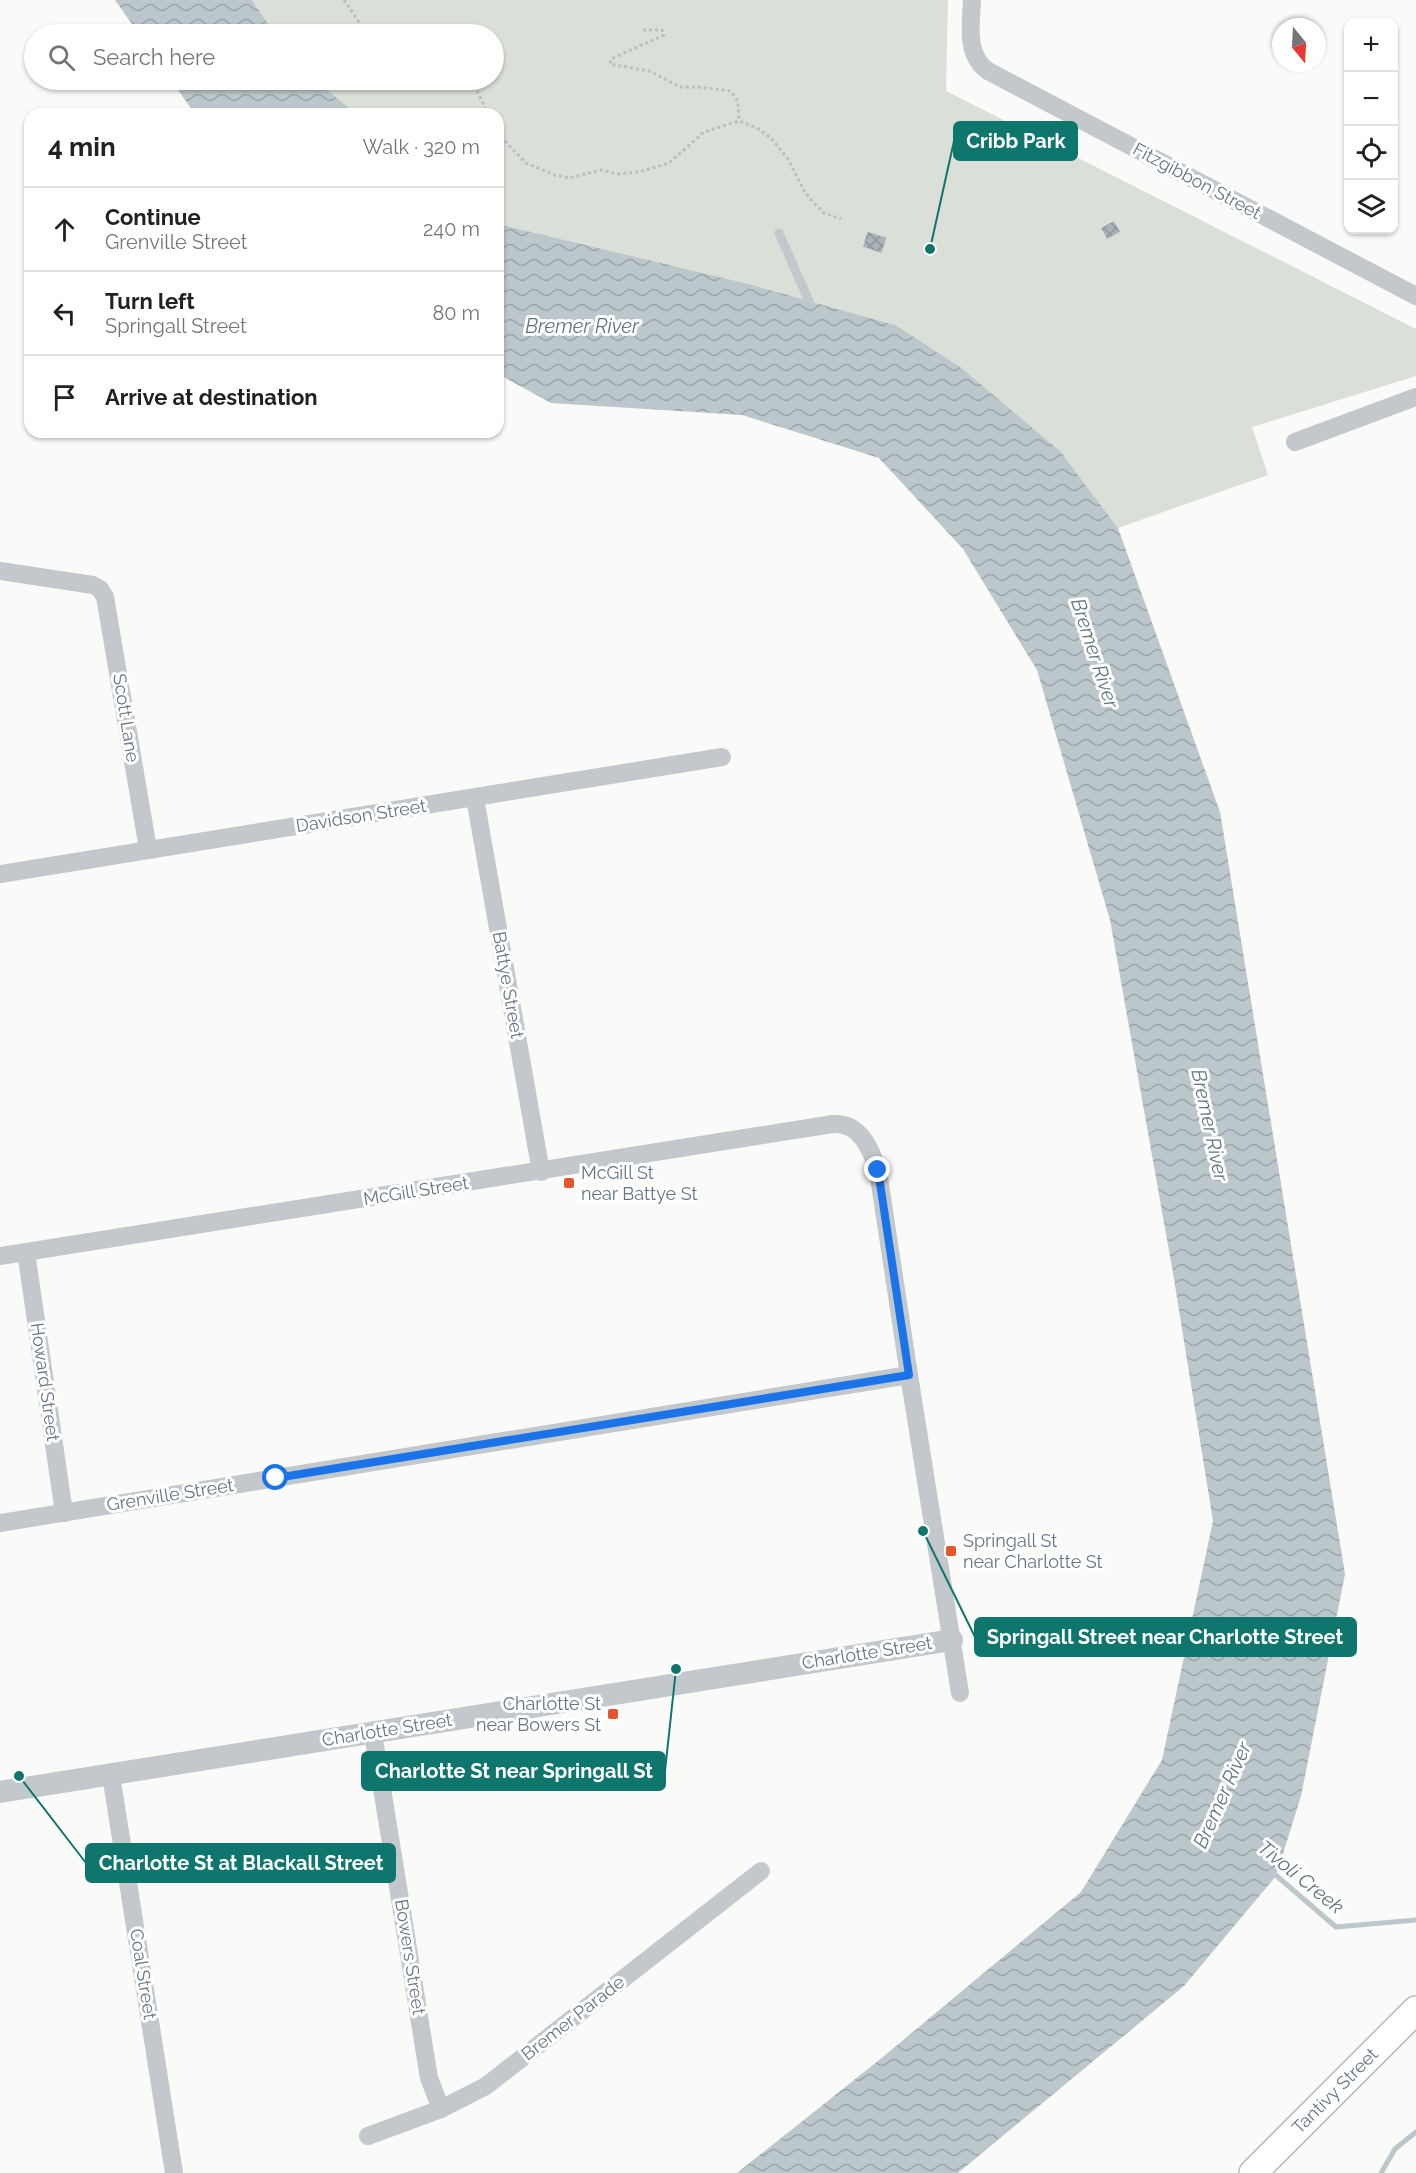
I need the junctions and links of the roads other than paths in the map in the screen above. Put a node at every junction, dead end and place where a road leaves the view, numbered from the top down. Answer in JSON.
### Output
{"nodes":[{"id":1,"x":972,"y":0,"type":"edge"},
{"id":2,"x":779,"y":233,"type":"dead end"},
{"id":3,"x":1416,"y":296,"type":"edge"},
{"id":4,"x":809,"y":301,"type":"dead end"},
{"id":5,"x":1416,"y":397,"type":"edge"},
{"id":6,"x":1295,"y":442,"type":"dead end"},
{"id":7,"x":0,"y":571,"type":"edge"},
{"id":8,"x":722,"y":757,"type":"dead end"},
{"id":9,"x":475,"y":798,"type":"junction"},
{"id":10,"x":148,"y":849,"type":"junction"},
{"id":11,"x":0,"y":874,"type":"edge"},
{"id":12,"x":541,"y":1172,"type":"junction"},
{"id":13,"x":26,"y":1252,"type":"junction"},
{"id":14,"x":0,"y":1256,"type":"edge"},
{"id":15,"x":909,"y":1375,"type":"junction"},
{"id":16,"x":64,"y":1513,"type":"junction"},
{"id":17,"x":0,"y":1523,"type":"edge"},
{"id":18,"x":952,"y":1640,"type":"junction"},
{"id":19,"x":960,"y":1693,"type":"dead end"},
{"id":20,"x":373,"y":1733,"type":"junction"},
{"id":21,"x":111,"y":1775,"type":"junction"},
{"id":22,"x":0,"y":1792,"type":"edge"},
{"id":23,"x":760,"y":1871,"type":"dead end"},
{"id":24,"x":1416,"y":2010,"type":"edge"},
{"id":25,"x":441,"y":2109,"type":"junction"},
{"id":26,"x":368,"y":2136,"type":"dead end"},
{"id":27,"x":174,"y":2173,"type":"edge"},
{"id":28,"x":1253,"y":2173,"type":"edge"}],
"edges":[{"from":1,"to":3,"type":"street","name":"Fitzgibbon Street"},
{"from":2,"to":4,"type":"lane"},
{"from":5,"to":6,"type":"street"},
{"from":7,"to":10,"type":"street","name":"Scott Lane"},
{"from":8,"to":9,"type":"street","name":"Davidson Street"},
{"from":9,"to":10,"type":"street","name":"Davidson Street"},
{"from":9,"to":12,"type":"street","name":"Battye Street"},
{"from":10,"to":11,"type":"street","name":"Davidson Street"},
{"from":12,"to":13,"type":"street","name":"McGill Street"},
{"from":12,"to":15,"type":"street","name":"McGill Street"},
{"from":13,"to":14,"type":"street","name":"McGill Street"},
{"from":13,"to":16,"type":"street","name":"Howard Street"},
{"from":15,"to":16,"type":"street","name":"Grenville Street"},
{"from":15,"to":18,"type":"street"},
{"from":16,"to":17,"type":"street","name":"Grenville Street"},
{"from":18,"to":19,"type":"street"},
{"from":18,"to":20,"type":"street","name":"Charlotte Street"},
{"from":20,"to":21,"type":"street","name":"Charlotte Street"},
{"from":20,"to":25,"type":"street","name":"Bowers Street"},
{"from":21,"to":22,"type":"street","name":"Charlotte Street"},
{"from":21,"to":27,"type":"street","name":"Coal Street"},
{"from":23,"to":25,"type":"street","name":"Bremer Parade"},
{"from":24,"to":28,"type":"main road","name":"Tantivy Street"},
{"from":25,"to":26,"type":"street","name":"Bremer Parade"}]}
